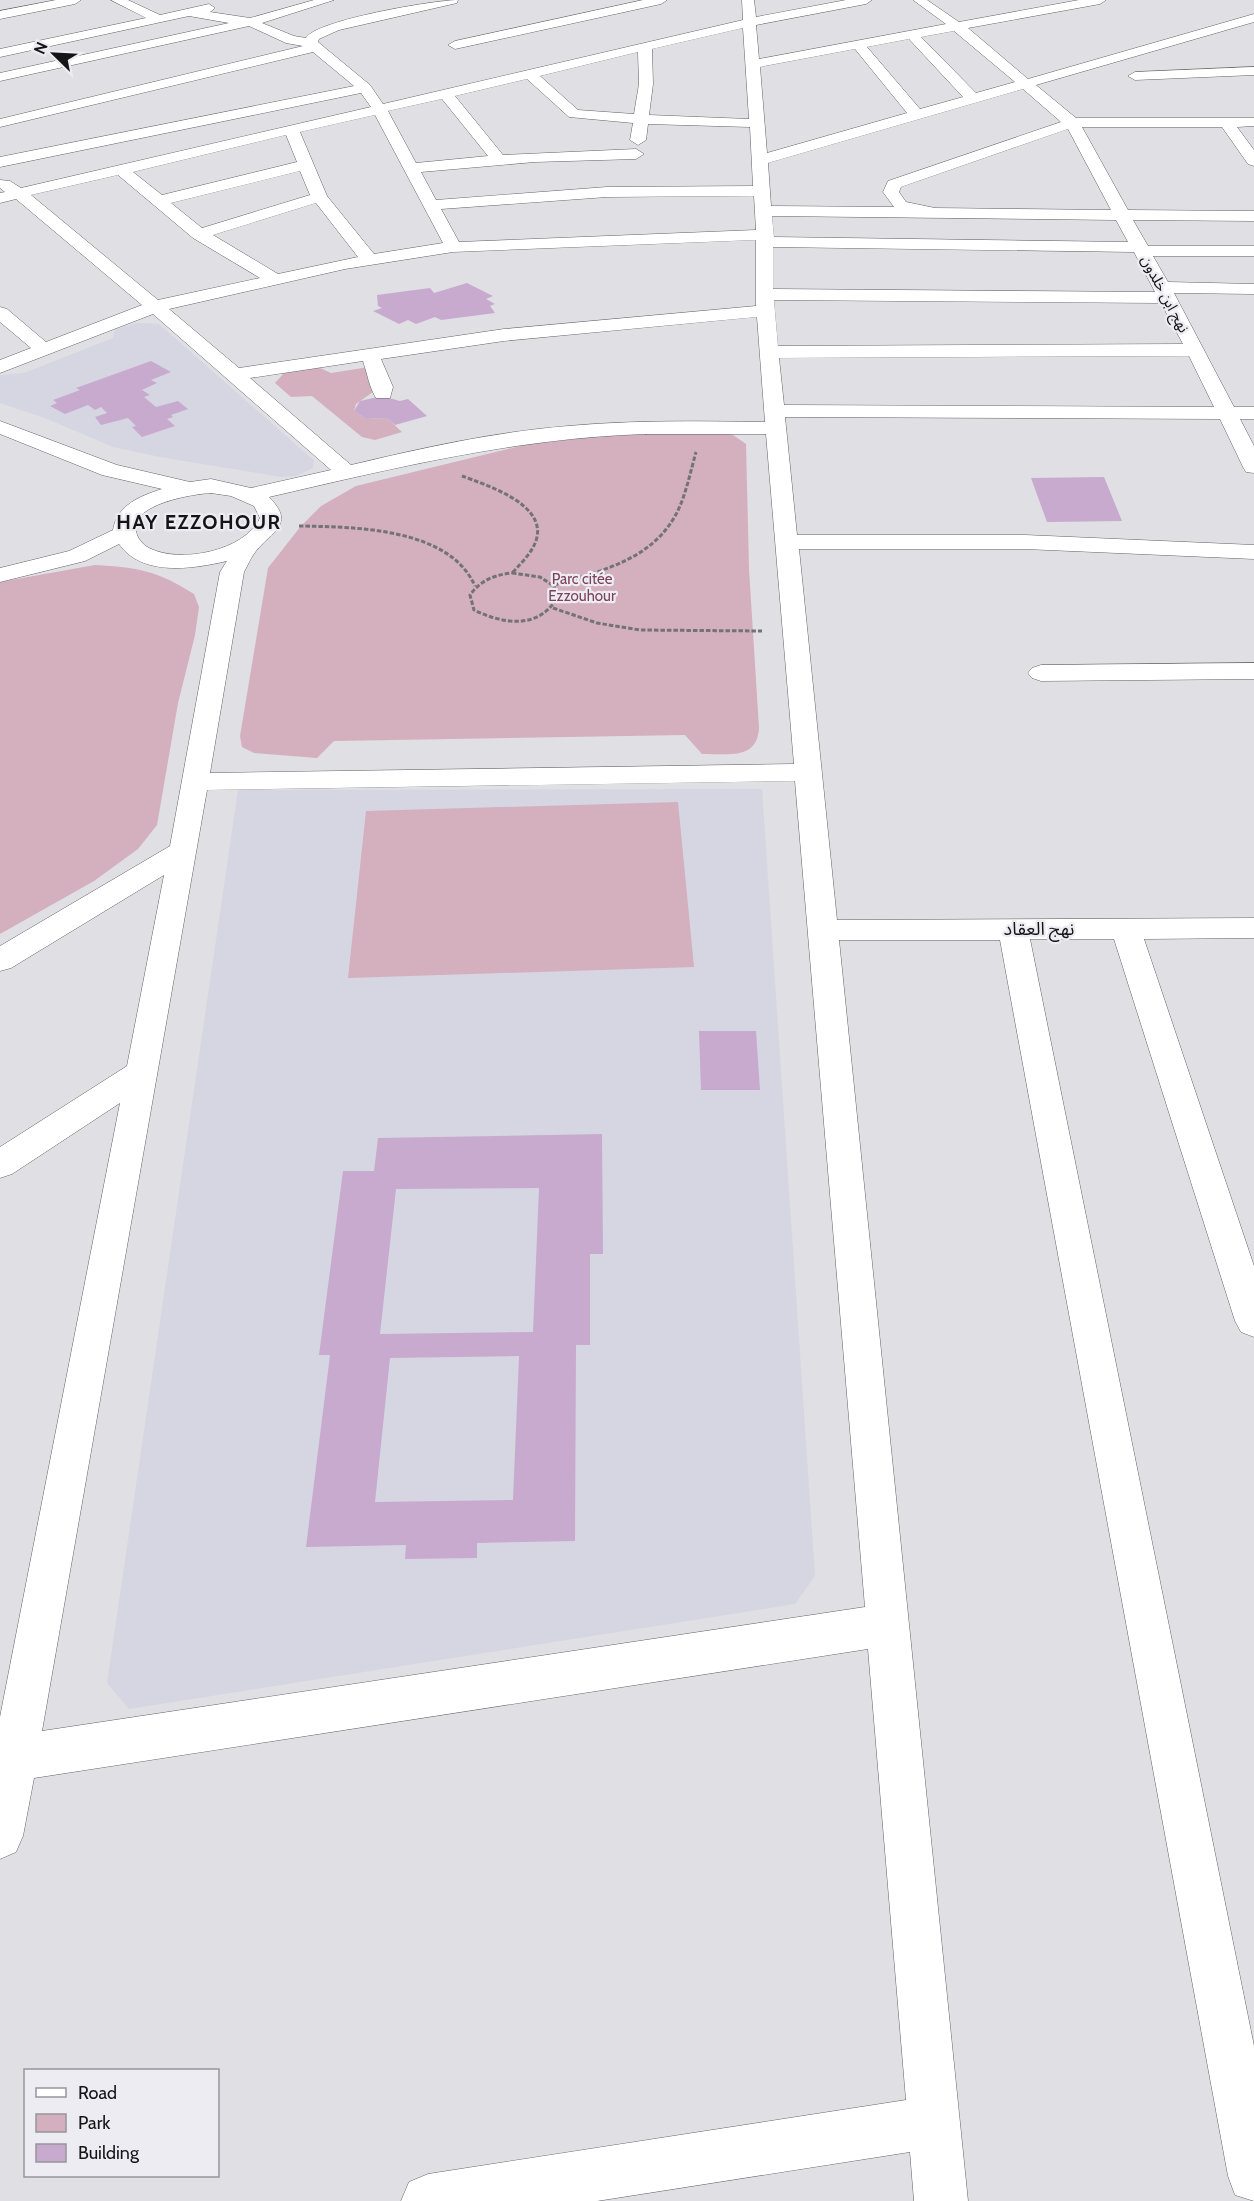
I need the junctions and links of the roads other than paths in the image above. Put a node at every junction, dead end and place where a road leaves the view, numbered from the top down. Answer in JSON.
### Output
{"nodes":[{"id":1,"x":75,"y":0,"type":"edge"},
{"id":2,"x":117,"y":0,"type":"edge"},
{"id":3,"x":328,"y":0,"type":"edge"},
{"id":4,"x":453,"y":0,"type":"edge"},
{"id":5,"x":661,"y":0,"type":"edge"},
{"id":6,"x":748,"y":0,"type":"edge"},
{"id":7,"x":866,"y":0,"type":"edge"},
{"id":8,"x":919,"y":0,"type":"edge"},
{"id":9,"x":1100,"y":0,"type":"edge"},
{"id":10,"x":228,"y":4,"type":"dead end"},
{"id":11,"x":410,"y":10,"type":"junction"},
{"id":12,"x":188,"y":12,"type":"junction"},
{"id":13,"x":0,"y":15,"type":"edge"},
{"id":14,"x":157,"y":18,"type":"junction"},
{"id":15,"x":1254,"y":18,"type":"edge"},
{"id":16,"x":250,"y":22,"type":"junction"},
{"id":17,"x":751,"y":22,"type":"junction"},
{"id":18,"x":428,"y":24,"type":"dead end"},
{"id":19,"x":958,"y":27,"type":"junction"},
{"id":20,"x":913,"y":36,"type":"junction"},
{"id":21,"x":314,"y":45,"type":"junction"},
{"id":22,"x":860,"y":46,"type":"junction"},
{"id":23,"x":645,"y":47,"type":"junction"},
{"id":24,"x":0,"y":53,"type":"edge"},
{"id":25,"x":1111,"y":60,"type":"junction"},
{"id":26,"x":753,"y":64,"type":"junction"},
{"id":27,"x":1254,"y":71,"type":"edge"},
{"id":28,"x":531,"y":75,"type":"junction"},
{"id":29,"x":1135,"y":76,"type":"junction"},
{"id":30,"x":0,"y":77,"type":"edge"},
{"id":31,"x":501,"y":81,"type":"junction"},
{"id":32,"x":1025,"y":85,"type":"junction"},
{"id":33,"x":365,"y":88,"type":"junction"},
{"id":34,"x":1153,"y":89,"type":"dead end"},
{"id":35,"x":446,"y":93,"type":"junction"},
{"id":36,"x":973,"y":99,"type":"junction"},
{"id":37,"x":379,"y":108,"type":"junction"},
{"id":38,"x":1180,"y":109,"type":"dead end"},
{"id":39,"x":0,"y":111,"type":"edge"},
{"id":40,"x":916,"y":114,"type":"junction"},
{"id":41,"x":641,"y":120,"type":"junction"},
{"id":42,"x":7,"y":121,"type":"edge"},
{"id":43,"x":1198,"y":121,"type":"junction"},
{"id":44,"x":1227,"y":122,"type":"junction"},
{"id":45,"x":1254,"y":122,"type":"edge"},
{"id":46,"x":755,"y":123,"type":"junction"},
{"id":47,"x":1072,"y":123,"type":"junction"},
{"id":48,"x":292,"y":131,"type":"junction"},
{"id":49,"x":58,"y":148,"type":"junction"},
{"id":50,"x":636,"y":154,"type":"junction"},
{"id":51,"x":499,"y":160,"type":"junction"},
{"id":52,"x":760,"y":160,"type":"junction"},
{"id":53,"x":1254,"y":161,"type":"edge"},
{"id":54,"x":0,"y":162,"type":"edge"},
{"id":55,"x":304,"y":165,"type":"junction"},
{"id":56,"x":118,"y":168,"type":"junction"},
{"id":57,"x":409,"y":168,"type":"junction"},
{"id":58,"x":0,"y":181,"type":"edge"},
{"id":59,"x":635,"y":192,"type":"junction"},
{"id":60,"x":761,"y":192,"type":"junction"},
{"id":61,"x":20,"y":193,"type":"junction"},
{"id":62,"x":319,"y":197,"type":"junction"},
{"id":63,"x":0,"y":198,"type":"edge"},
{"id":64,"x":159,"y":201,"type":"junction"},
{"id":65,"x":430,"y":205,"type":"junction"},
{"id":66,"x":763,"y":211,"type":"junction"},
{"id":67,"x":929,"y":211,"type":"junction"},
{"id":68,"x":1120,"y":214,"type":"junction"},
{"id":69,"x":1254,"y":216,"type":"edge"},
{"id":70,"x":199,"y":234,"type":"junction"},
{"id":71,"x":764,"y":239,"type":"junction"},
{"id":72,"x":453,"y":247,"type":"junction"},
{"id":73,"x":1141,"y":249,"type":"junction"},
{"id":74,"x":1254,"y":251,"type":"edge"},
{"id":75,"x":370,"y":260,"type":"junction"},
{"id":76,"x":273,"y":278,"type":"junction"},
{"id":77,"x":1254,"y":289,"type":"edge"},
{"id":78,"x":1164,"y":293,"type":"junction"},
{"id":79,"x":766,"y":302,"type":"junction"},
{"id":80,"x":157,"y":306,"type":"junction"},
{"id":81,"x":0,"y":312,"type":"edge"},
{"id":82,"x":44,"y":350,"type":"junction"},
{"id":83,"x":1196,"y":350,"type":"junction"},
{"id":84,"x":769,"y":352,"type":"junction"},
{"id":85,"x":369,"y":354,"type":"junction"},
{"id":86,"x":0,"y":367,"type":"edge"},
{"id":87,"x":235,"y":374,"type":"junction"},
{"id":88,"x":383,"y":394,"type":"dead end"},
{"id":89,"x":1228,"y":413,"type":"junction"},
{"id":90,"x":1254,"y":413,"type":"edge"},
{"id":91,"x":777,"y":420,"type":"junction"},
{"id":92,"x":0,"y":427,"type":"edge"},
{"id":93,"x":1254,"y":467,"type":"edge"},
{"id":94,"x":110,"y":470,"type":"junction"},
{"id":95,"x":347,"y":473,"type":"junction"},
{"id":96,"x":186,"y":488,"type":"junction"},
{"id":97,"x":253,"y":494,"type":"junction"},
{"id":98,"x":143,"y":503,"type":"junction"},
{"id":99,"x":270,"y":519,"type":"junction"},
{"id":100,"x":124,"y":533,"type":"junction"},
{"id":101,"x":788,"y":542,"type":"junction"},
{"id":102,"x":248,"y":546,"type":"junction"},
{"id":103,"x":1254,"y":552,"type":"edge"},
{"id":104,"x":142,"y":554,"type":"junction"},
{"id":105,"x":77,"y":556,"type":"junction"},
{"id":106,"x":176,"y":561,"type":"junction"},
{"id":107,"x":0,"y":575,"type":"edge"},
{"id":108,"x":227,"y":603,"type":"junction"},
{"id":109,"x":1254,"y":671,"type":"edge"},
{"id":110,"x":1041,"y":673,"type":"dead end"},
{"id":111,"x":809,"y":772,"type":"junction"},
{"id":112,"x":194,"y":782,"type":"junction"},
{"id":113,"x":183,"y":851,"type":"junction"},
{"id":114,"x":1013,"y":929,"type":"junction"},
{"id":115,"x":1126,"y":929,"type":"junction"},
{"id":116,"x":1253,"y":929,"type":"edge"},
{"id":117,"x":824,"y":930,"type":"junction"},
{"id":118,"x":0,"y":960,"type":"edge"},
{"id":119,"x":140,"y":1074,"type":"junction"},
{"id":120,"x":0,"y":1164,"type":"edge"},
{"id":121,"x":1254,"y":1321,"type":"edge"},
{"id":122,"x":888,"y":1625,"type":"junction"},
{"id":123,"x":14,"y":1758,"type":"junction"},
{"id":124,"x":0,"y":1836,"type":"edge"},
{"id":125,"x":934,"y":2122,"type":"junction"},
{"id":126,"x":1254,"y":2176,"type":"edge"},
{"id":127,"x":428,"y":2201,"type":"edge"},
{"id":128,"x":941,"y":2201,"type":"edge"}],
"edges":[{"from":1,"to":13,"type":"street"},
{"from":2,"to":14,"type":"street"},
{"from":3,"to":16,"type":"street"},
{"from":4,"to":11,"type":"street"},
{"from":5,"to":31,"type":"street"},
{"from":6,"to":17,"type":"street"},
{"from":7,"to":17,"type":"street"},
{"from":8,"to":19,"type":"street"},
{"from":9,"to":19,"type":"street"},
{"from":10,"to":12,"type":"street"},
{"from":11,"to":18,"type":"street"},
{"from":11,"to":21,"type":"street"},
{"from":12,"to":14,"type":"street"},
{"from":12,"to":16,"type":"street"},
{"from":14,"to":24,"type":"street"},
{"from":15,"to":25,"type":"street"},
{"from":16,"to":21,"type":"street"},
{"from":16,"to":30,"type":"street"},
{"from":17,"to":23,"type":"street"},
{"from":17,"to":26,"type":"street"},
{"from":19,"to":20,"type":"street"},
{"from":19,"to":32,"type":"street"},
{"from":20,"to":22,"type":"street"},
{"from":20,"to":36,"type":"street"},
{"from":21,"to":33,"type":"street"},
{"from":21,"to":42,"type":"street"},
{"from":22,"to":26,"type":"street"},
{"from":22,"to":40,"type":"street"},
{"from":23,"to":28,"type":"street"},
{"from":23,"to":41,"type":"street"},
{"from":25,"to":29,"type":"street"},
{"from":25,"to":32,"type":"street"},
{"from":26,"to":46,"type":"street"},
{"from":27,"to":29,"type":"street"},
{"from":28,"to":31,"type":"street"},
{"from":28,"to":41,"type":"street"},
{"from":29,"to":34,"type":"street"},
{"from":31,"to":35,"type":"street"},
{"from":32,"to":36,"type":"street"},
{"from":32,"to":47,"type":"street"},
{"from":33,"to":37,"type":"street"},
{"from":33,"to":49,"type":"street"},
{"from":35,"to":37,"type":"street"},
{"from":35,"to":51,"type":"street"},
{"from":36,"to":40,"type":"street"},
{"from":37,"to":48,"type":"street"},
{"from":37,"to":57,"type":"street"},
{"from":38,"to":43,"type":"street"},
{"from":39,"to":42,"type":"street"},
{"from":40,"to":52,"type":"street"},
{"from":41,"to":46,"type":"street"},
{"from":41,"to":50,"type":"street"},
{"from":42,"to":49,"type":"street"},
{"from":43,"to":44,"type":"street"},
{"from":43,"to":47,"type":"street"},
{"from":44,"to":45,"type":"street"},
{"from":44,"to":53,"type":"street"},
{"from":46,"to":52,"type":"street"},
{"from":47,"to":67,"type":"street"},
{"from":47,"to":68,"type":"street","name":"نهج ابن خلدون"},
{"from":48,"to":55,"type":"street"},
{"from":48,"to":56,"type":"street"},
{"from":49,"to":54,"type":"street"},
{"from":50,"to":51,"type":"street"},
{"from":50,"to":59,"type":"street"},
{"from":51,"to":57,"type":"street"},
{"from":52,"to":60,"type":"street"},
{"from":55,"to":62,"type":"street"},
{"from":55,"to":64,"type":"street"},
{"from":56,"to":61,"type":"street"},
{"from":56,"to":64,"type":"street"},
{"from":57,"to":65,"type":"street"},
{"from":58,"to":61,"type":"street"},
{"from":59,"to":60,"type":"street"},
{"from":59,"to":65,"type":"street"},
{"from":60,"to":66,"type":"street"},
{"from":61,"to":63,"type":"street"},
{"from":61,"to":80,"type":"street"},
{"from":62,"to":70,"type":"street"},
{"from":62,"to":75,"type":"street"},
{"from":64,"to":70,"type":"street"},
{"from":65,"to":72,"type":"street"},
{"from":66,"to":67,"type":"street"},
{"from":66,"to":71,"type":"street"},
{"from":67,"to":68,"type":"street"},
{"from":68,"to":69,"type":"street"},
{"from":68,"to":73,"type":"street","name":"نهج ابن خلدون"},
{"from":70,"to":76,"type":"street"},
{"from":71,"to":72,"type":"street"},
{"from":71,"to":73,"type":"street"},
{"from":71,"to":79,"type":"street"},
{"from":72,"to":75,"type":"street"},
{"from":73,"to":74,"type":"street"},
{"from":73,"to":78,"type":"street","name":"نهج ابن خلدون"},
{"from":75,"to":76,"type":"street"},
{"from":76,"to":80,"type":"street"},
{"from":77,"to":78,"type":"street"},
{"from":78,"to":79,"type":"street"},
{"from":78,"to":83,"type":"street","name":"نهج ابن خلدون"},
{"from":79,"to":84,"type":"street"},
{"from":79,"to":85,"type":"street"},
{"from":80,"to":82,"type":"street"},
{"from":80,"to":87,"type":"street"},
{"from":81,"to":82,"type":"street"},
{"from":82,"to":86,"type":"street"},
{"from":83,"to":84,"type":"street"},
{"from":83,"to":89,"type":"street","name":"نهج ابن خلدون"},
{"from":84,"to":91,"type":"street"},
{"from":85,"to":87,"type":"street"},
{"from":85,"to":88,"type":"street"},
{"from":87,"to":95,"type":"street"},
{"from":89,"to":90,"type":"street"},
{"from":89,"to":91,"type":"street"},
{"from":89,"to":93,"type":"street","name":"نهج ابن خلدون"},
{"from":91,"to":95,"type":"street"},
{"from":91,"to":101,"type":"street"},
{"from":92,"to":94,"type":"street"},
{"from":94,"to":96,"type":"street"},
{"from":94,"to":98,"type":"street"},
{"from":95,"to":97,"type":"street"},
{"from":95,"to":99,"type":"street"},
{"from":96,"to":97,"type":"street"},
{"from":96,"to":98,"type":"street"},
{"from":97,"to":99,"type":"street"},
{"from":98,"to":100,"type":"street"},
{"from":99,"to":102,"type":"street"},
{"from":100,"to":104,"type":"street"},
{"from":100,"to":105,"type":"street"},
{"from":101,"to":103,"type":"street"},
{"from":101,"to":111,"type":"street"},
{"from":102,"to":106,"type":"street"},
{"from":102,"to":108,"type":"street"},
{"from":104,"to":105,"type":"street"},
{"from":104,"to":106,"type":"street"},
{"from":105,"to":107,"type":"street"},
{"from":106,"to":108,"type":"street"},
{"from":108,"to":112,"type":"street"},
{"from":109,"to":110,"type":"street"},
{"from":111,"to":112,"type":"street"},
{"from":111,"to":117,"type":"street"},
{"from":112,"to":113,"type":"street"},
{"from":113,"to":118,"type":"street"},
{"from":113,"to":119,"type":"street"},
{"from":114,"to":115,"type":"street","name":"نهج العقاد"},
{"from":114,"to":117,"type":"street","name":"نهج العقاد"},
{"from":114,"to":126,"type":"street"},
{"from":115,"to":116,"type":"street","name":"نهج العقاد"},
{"from":115,"to":121,"type":"street"},
{"from":117,"to":122,"type":"street"},
{"from":119,"to":120,"type":"street"},
{"from":119,"to":123,"type":"street"},
{"from":122,"to":123,"type":"street"},
{"from":122,"to":125,"type":"street"},
{"from":123,"to":124,"type":"street"},
{"from":125,"to":127,"type":"street"},
{"from":125,"to":128,"type":"street"}]}
